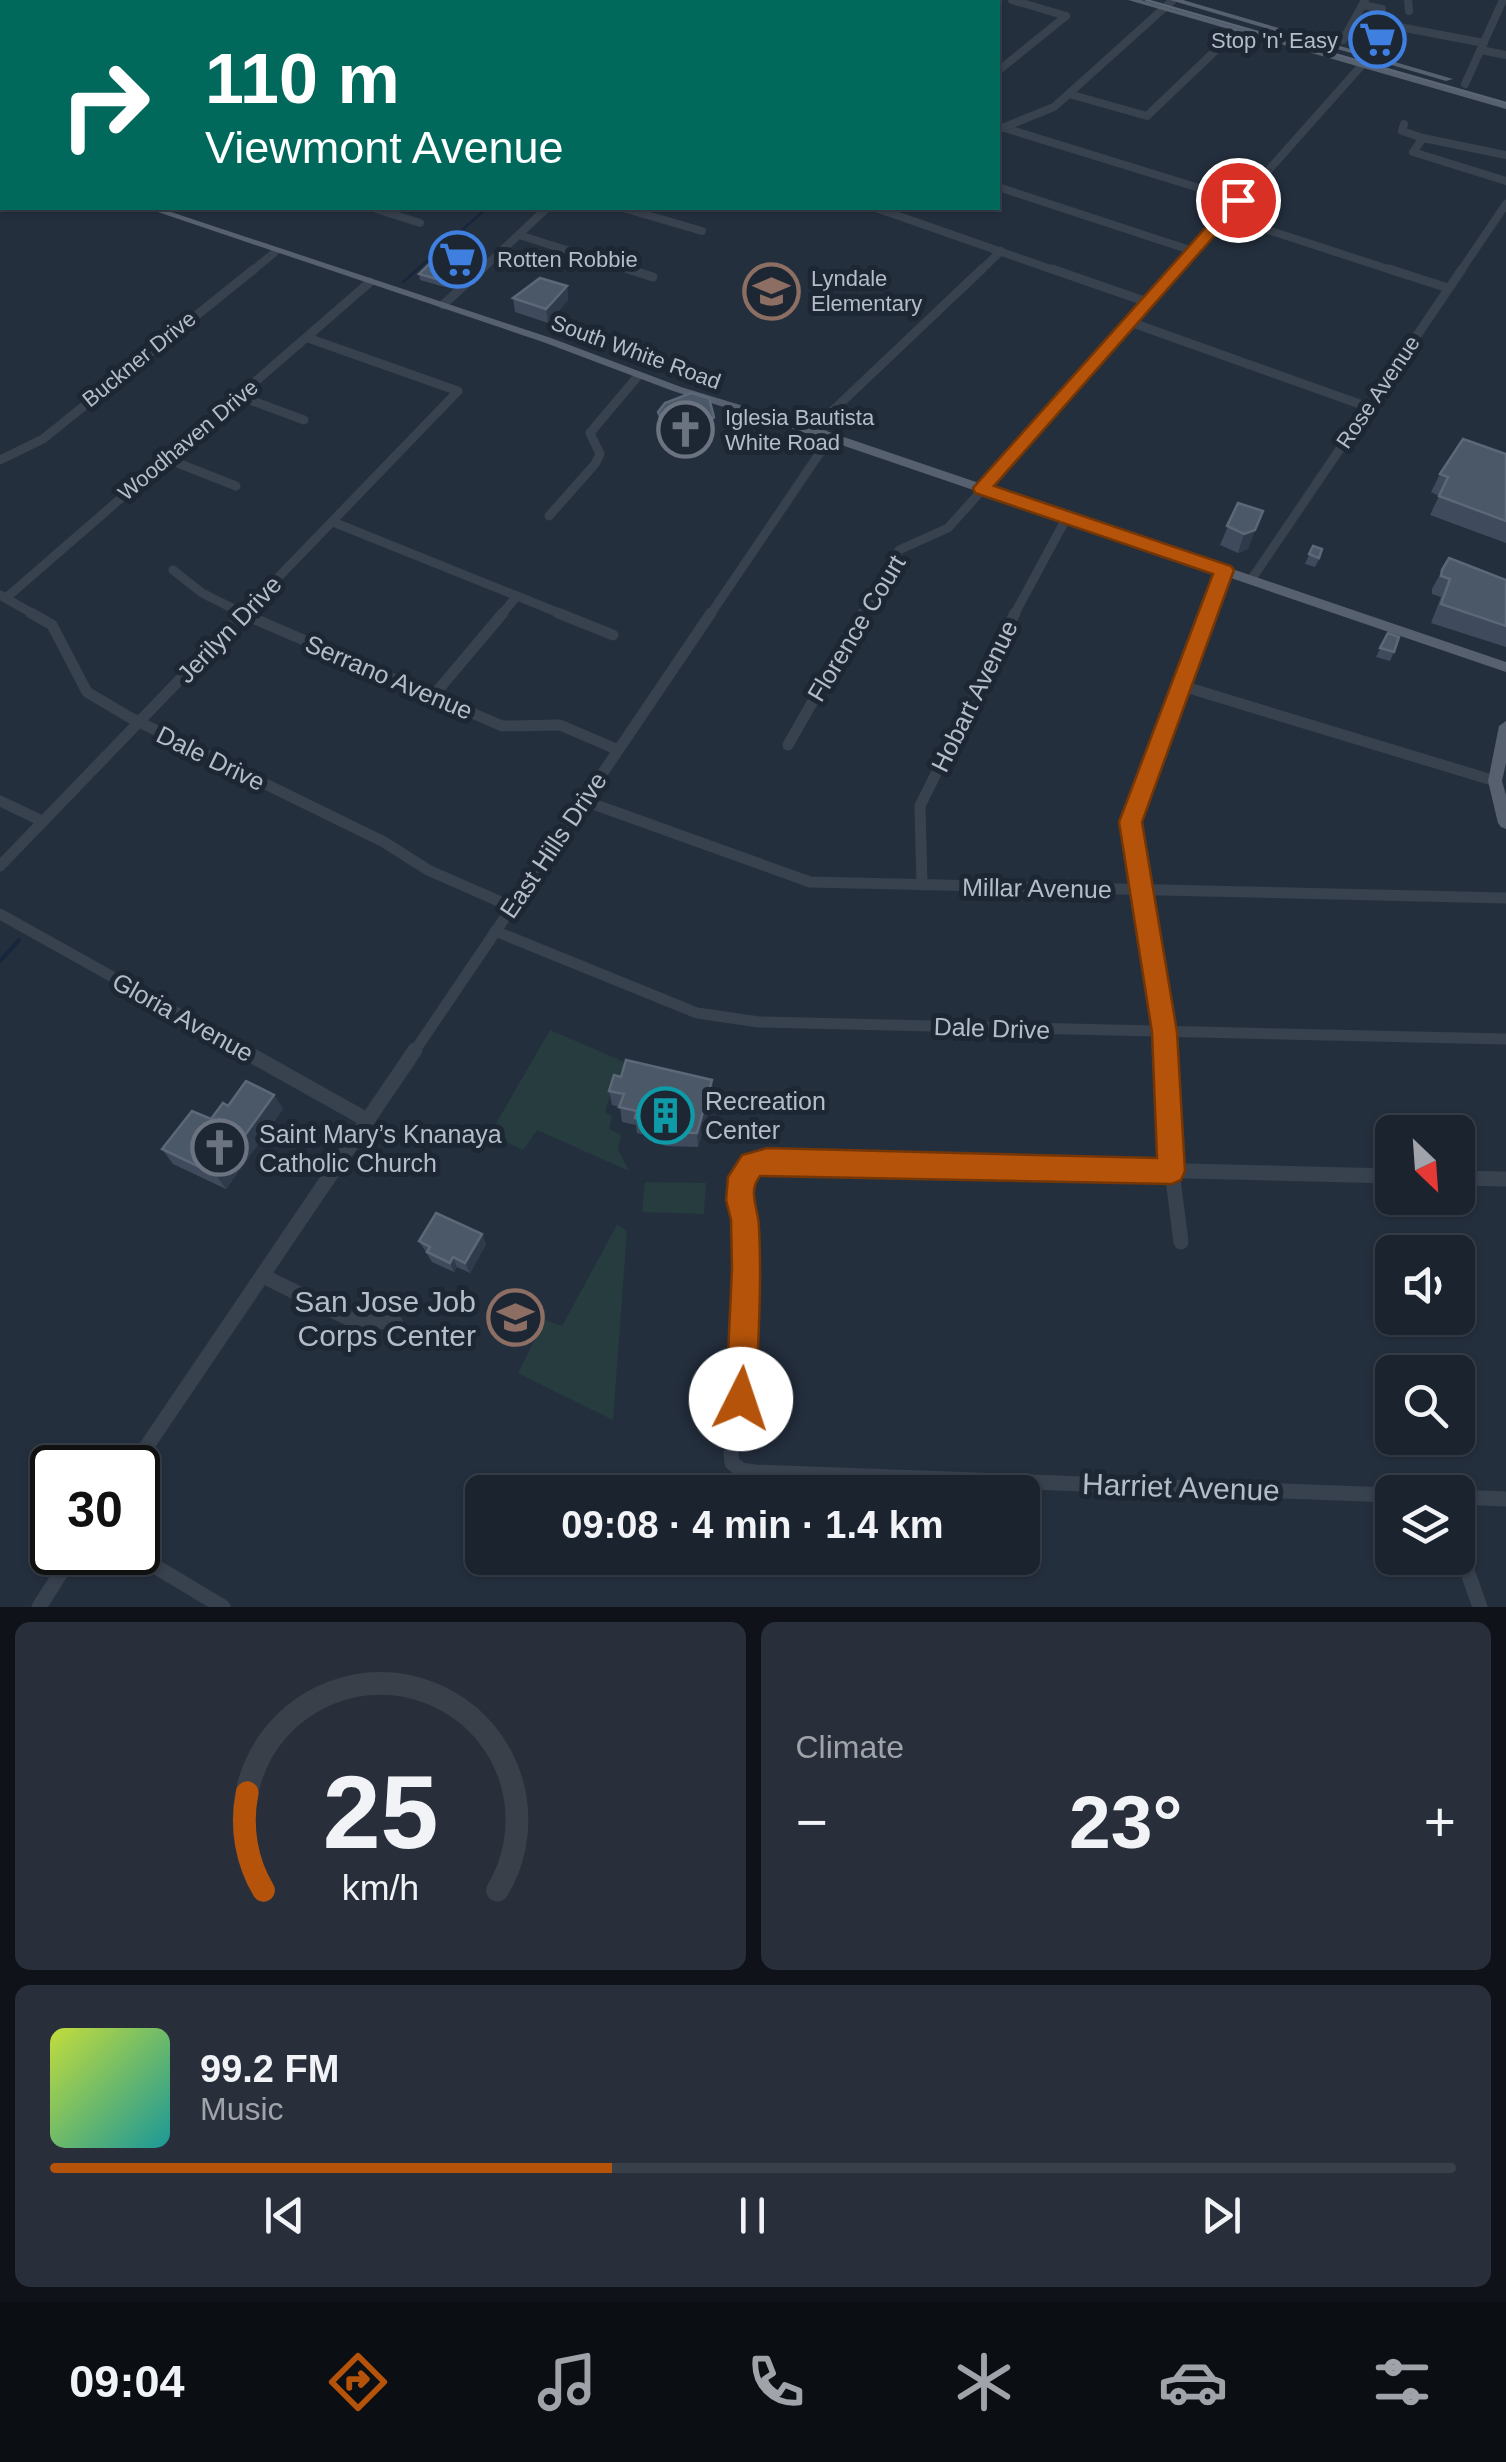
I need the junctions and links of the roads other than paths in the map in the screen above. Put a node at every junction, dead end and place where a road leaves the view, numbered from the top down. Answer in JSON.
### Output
{"nodes":[{"id":1,"x":1012,"y":0,"type":"edge"},
{"id":2,"x":1132,"y":0,"type":"edge"},
{"id":3,"x":1174,"y":0,"type":"edge"},
{"id":4,"x":1408,"y":0,"type":"edge"},
{"id":5,"x":1502,"y":0,"type":"edge"},
{"id":6,"x":1364,"y":2,"type":"edge"},
{"id":7,"x":1164,"y":9,"type":"junction"},
{"id":8,"x":1382,"y":9,"type":"dead end"},
{"id":9,"x":1409,"y":11,"type":"dead end"},
{"id":10,"x":1237,"y":30,"type":"junction"},
{"id":11,"x":1448,"y":36,"type":"junction"},
{"id":12,"x":1396,"y":38,"type":"dead end"},
{"id":13,"x":1344,"y":40,"type":"dead end"},
{"id":14,"x":1482,"y":47,"type":"junction"},
{"id":15,"x":1442,"y":49,"type":"dead end"},
{"id":16,"x":1506,"y":55,"type":"edge"},
{"id":17,"x":1370,"y":56,"type":"junction"},
{"id":18,"x":1361,"y":65,"type":"junction"},
{"id":19,"x":1000,"y":70,"type":"edge"},
{"id":20,"x":1465,"y":84,"type":"junction"},
{"id":21,"x":1069,"y":94,"type":"junction"},
{"id":22,"x":1506,"y":96,"type":"edge"},
{"id":23,"x":1506,"y":106,"type":"edge"},
{"id":24,"x":1404,"y":124,"type":"dead end"},
{"id":25,"x":1000,"y":127,"type":"edge"},
{"id":26,"x":1000,"y":127,"type":"edge"},
{"id":27,"x":1423,"y":138,"type":"junction"},
{"id":28,"x":1506,"y":156,"type":"edge"},
{"id":29,"x":1506,"y":181,"type":"edge"},
{"id":30,"x":1000,"y":188,"type":"edge"},
{"id":31,"x":1238,"y":200,"type":"junction"},
{"id":32,"x":1506,"y":204,"type":"edge"},
{"id":33,"x":157,"y":210,"type":"edge"},
{"id":34,"x":380,"y":210,"type":"edge"},
{"id":35,"x":545,"y":210,"type":"edge"},
{"id":36,"x":630,"y":210,"type":"edge"},
{"id":37,"x":894,"y":210,"type":"edge"},
{"id":38,"x":420,"y":222,"type":"dead end"},
{"id":39,"x":1493,"y":224,"type":"junction"},
{"id":40,"x":1506,"y":228,"type":"edge"},
{"id":41,"x":1268,"y":230,"type":"dead end"},
{"id":42,"x":702,"y":231,"type":"dead end"},
{"id":43,"x":519,"y":235,"type":"junction"},
{"id":44,"x":1002,"y":251,"type":"junction"},
{"id":45,"x":1193,"y":251,"type":"junction"},
{"id":46,"x":274,"y":252,"type":"junction"},
{"id":47,"x":653,"y":277,"type":"dead end"},
{"id":48,"x":370,"y":282,"type":"junction"},
{"id":49,"x":1448,"y":288,"type":"junction"},
{"id":50,"x":1148,"y":302,"type":"junction"},
{"id":51,"x":444,"y":305,"type":"junction"},
{"id":52,"x":1130,"y":322,"type":"junction"},
{"id":53,"x":308,"y":338,"type":"junction"},
{"id":54,"x":638,"y":376,"type":"junction"},
{"id":55,"x":242,"y":397,"type":"junction"},
{"id":56,"x":1368,"y":407,"type":"junction"},
{"id":57,"x":304,"y":420,"type":"dead end"},
{"id":58,"x":822,"y":434,"type":"junction"},
{"id":59,"x":0,"y":460,"type":"edge"},
{"id":60,"x":170,"y":460,"type":"junction"},
{"id":61,"x":236,"y":486,"type":"dead end"},
{"id":62,"x":982,"y":488,"type":"junction"},
{"id":63,"x":550,"y":516,"type":"dead end"},
{"id":64,"x":1067,"y":517,"type":"junction"},
{"id":65,"x":333,"y":522,"type":"junction"},
{"id":66,"x":173,"y":570,"type":"dead end"},
{"id":67,"x":1224,"y":570,"type":"junction"},
{"id":68,"x":1251,"y":580,"type":"junction"},
{"id":69,"x":3,"y":596,"type":"edge"},
{"id":70,"x":517,"y":596,"type":"junction"},
{"id":71,"x":243,"y":614,"type":"junction"},
{"id":72,"x":613,"y":636,"type":"dead end"},
{"id":73,"x":1506,"y":668,"type":"edge"},
{"id":74,"x":1179,"y":686,"type":"junction"},
{"id":75,"x":433,"y":696,"type":"junction"},
{"id":76,"x":138,"y":722,"type":"junction"},
{"id":77,"x":1506,"y":726,"type":"edge"},
{"id":78,"x":788,"y":744,"type":"dead end"},
{"id":79,"x":616,"y":749,"type":"junction"},
{"id":80,"x":1500,"y":783,"type":"edge"},
{"id":81,"x":582,"y":800,"type":"junction"},
{"id":82,"x":0,"y":801,"type":"edge"},
{"id":83,"x":42,"y":821,"type":"junction"},
{"id":84,"x":1506,"y":823,"type":"edge"},
{"id":85,"x":0,"y":866,"type":"edge"},
{"id":86,"x":922,"y":886,"type":"junction"},
{"id":87,"x":1143,"y":891,"type":"junction"},
{"id":88,"x":1506,"y":898,"type":"edge"},
{"id":89,"x":512,"y":907,"type":"junction"},
{"id":90,"x":0,"y":914,"type":"edge"},
{"id":91,"x":495,"y":931,"type":"junction"},
{"id":92,"x":1164,"y":1032,"type":"junction"},
{"id":93,"x":1506,"y":1039,"type":"edge"},
{"id":94,"x":367,"y":1120,"type":"junction"},
{"id":95,"x":1172,"y":1171,"type":"junction"},
{"id":96,"x":1375,"y":1176,"type":"edge"},
{"id":97,"x":1475,"y":1178,"type":"edge"},
{"id":98,"x":1506,"y":1179,"type":"edge"},
{"id":99,"x":1181,"y":1242,"type":"dead end"},
{"id":100,"x":263,"y":1276,"type":"junction"},
{"id":101,"x":396,"y":1324,"type":"dead end"},
{"id":102,"x":148,"y":1445,"type":"edge"},
{"id":103,"x":1375,"y":1494,"type":"edge"},
{"id":104,"x":1475,"y":1497,"type":"edge"},
{"id":105,"x":1506,"y":1498,"type":"edge"},
{"id":106,"x":160,"y":1569,"type":"edge"},
{"id":107,"x":59,"y":1575,"type":"edge"},
{"id":108,"x":1469,"y":1575,"type":"edge"},
{"id":109,"x":39,"y":1607,"type":"edge"},
{"id":110,"x":224,"y":1607,"type":"edge"},
{"id":111,"x":1480,"y":1607,"type":"edge"}],
"edges":[{"from":1,"to":19,"type":"street"},
{"from":2,"to":7,"type":"main road"},
{"from":3,"to":7,"type":"street"},
{"from":3,"to":17,"type":"main road"},
{"from":4,"to":9,"type":"street"},
{"from":5,"to":14,"type":"street"},
{"from":6,"to":8,"type":"street"},
{"from":6,"to":13,"type":"street"},
{"from":7,"to":10,"type":"main road"},
{"from":7,"to":21,"type":"street"},
{"from":10,"to":18,"type":"main road"},
{"from":10,"to":21,"type":"street"},
{"from":11,"to":12,"type":"street"},
{"from":11,"to":14,"type":"street"},
{"from":11,"to":15,"type":"street"},
{"from":14,"to":16,"type":"street"},
{"from":14,"to":20,"type":"street"},
{"from":17,"to":18,"type":"street"},
{"from":17,"to":20,"type":"main road"},
{"from":18,"to":23,"type":"main road"},
{"from":18,"to":31,"type":"street"},
{"from":20,"to":22,"type":"main road"},
{"from":21,"to":25,"type":"street"},
{"from":24,"to":27,"type":"street"},
{"from":26,"to":31,"type":"street"},
{"from":27,"to":28,"type":"street"},
{"from":27,"to":29,"type":"street"},
{"from":30,"to":45,"type":"street"},
{"from":31,"to":45,"type":"street"},
{"from":32,"to":39,"type":"street","name":"Rose Avenue"},
{"from":33,"to":46,"type":"main road","name":"South White Road"},
{"from":34,"to":38,"type":"street"},
{"from":35,"to":43,"type":"street"},
{"from":36,"to":42,"type":"street"},
{"from":37,"to":44,"type":"street"},
{"from":39,"to":40,"type":"street"},
{"from":39,"to":49,"type":"street","name":"Rose Avenue"},
{"from":41,"to":49,"type":"street"},
{"from":43,"to":47,"type":"street"},
{"from":43,"to":51,"type":"street"},
{"from":44,"to":50,"type":"street"},
{"from":44,"to":58,"type":"street","name":"East Hills Drive"},
{"from":45,"to":50,"type":"street"},
{"from":46,"to":48,"type":"main road","name":"South White Road"},
{"from":46,"to":59,"type":"street","name":"Buckner Drive"},
{"from":48,"to":51,"type":"main road","name":"South White Road"},
{"from":48,"to":53,"type":"street","name":"Woodhaven Drive"},
{"from":49,"to":56,"type":"street","name":"Rose Avenue"},
{"from":50,"to":52,"type":"street"},
{"from":51,"to":54,"type":"main road","name":"South White Road"},
{"from":52,"to":56,"type":"street"},
{"from":52,"to":62,"type":"street"},
{"from":53,"to":55,"type":"street","name":"Woodhaven Drive"},
{"from":53,"to":65,"type":"street","name":"Jerilyn Drive"},
{"from":54,"to":58,"type":"main road","name":"South White Road"},
{"from":54,"to":63,"type":"street"},
{"from":55,"to":57,"type":"street"},
{"from":55,"to":60,"type":"street","name":"Woodhaven Drive"},
{"from":56,"to":68,"type":"street","name":"Rose Avenue"},
{"from":58,"to":62,"type":"main road","name":"South White Road"},
{"from":58,"to":79,"type":"street","name":"East Hills Drive"},
{"from":60,"to":61,"type":"street"},
{"from":60,"to":69,"type":"street","name":"Woodhaven Drive"},
{"from":62,"to":64,"type":"main road","name":"South White Road"},
{"from":62,"to":78,"type":"street","name":"Florence Court"},
{"from":64,"to":67,"type":"main road","name":"South White Road"},
{"from":64,"to":86,"type":"street","name":"Hobart Avenue"},
{"from":65,"to":70,"type":"street"},
{"from":65,"to":71,"type":"street","name":"Jerilyn Drive"},
{"from":66,"to":71,"type":"street","name":"Serrano Avenue"},
{"from":67,"to":68,"type":"main road","name":"South White Road"},
{"from":67,"to":74,"type":"street"},
{"from":68,"to":73,"type":"main road","name":"South White Road"},
{"from":69,"to":76,"type":"street","name":"Dale Drive"},
{"from":70,"to":72,"type":"street"},
{"from":70,"to":75,"type":"street"},
{"from":71,"to":75,"type":"street","name":"Serrano Avenue"},
{"from":71,"to":76,"type":"street","name":"Jerilyn Drive"},
{"from":74,"to":80,"type":"street"},
{"from":74,"to":87,"type":"street"},
{"from":75,"to":79,"type":"street","name":"Serrano Avenue"},
{"from":76,"to":83,"type":"street","name":"Jerilyn Drive"},
{"from":76,"to":89,"type":"street","name":"Dale Drive"},
{"from":77,"to":80,"type":"main road"},
{"from":79,"to":81,"type":"street","name":"East Hills Drive"},
{"from":80,"to":84,"type":"main road"},
{"from":81,"to":86,"type":"street","name":"Millar Avenue"},
{"from":81,"to":89,"type":"street","name":"East Hills Drive"},
{"from":82,"to":83,"type":"street"},
{"from":83,"to":85,"type":"street","name":"Jerilyn Drive"},
{"from":86,"to":87,"type":"street","name":"Millar Avenue"},
{"from":87,"to":88,"type":"street","name":"Millar Avenue"},
{"from":87,"to":92,"type":"street"},
{"from":89,"to":91,"type":"street","name":"East Hills Drive"},
{"from":90,"to":94,"type":"street","name":"Gloria Avenue"},
{"from":91,"to":92,"type":"street","name":"Dale Drive"},
{"from":91,"to":94,"type":"street","name":"East Hills Drive"},
{"from":92,"to":93,"type":"street","name":"Dale Drive"},
{"from":92,"to":95,"type":"street"},
{"from":94,"to":100,"type":"street","name":"East Hills Drive"},
{"from":95,"to":96,"type":"street"},
{"from":95,"to":99,"type":"street"},
{"from":95,"to":103,"type":"street","name":"Harriet Avenue"},
{"from":97,"to":98,"type":"street"},
{"from":100,"to":101,"type":"street"},
{"from":100,"to":102,"type":"street","name":"East Hills Drive"},
{"from":104,"to":105,"type":"street"},
{"from":106,"to":110,"type":"street"},
{"from":107,"to":109,"type":"street"},
{"from":108,"to":111,"type":"street"}]}
